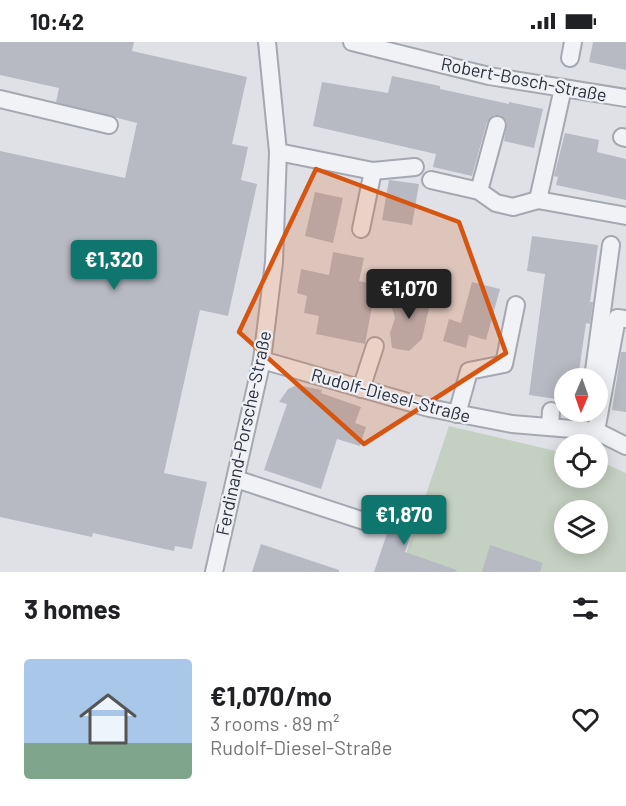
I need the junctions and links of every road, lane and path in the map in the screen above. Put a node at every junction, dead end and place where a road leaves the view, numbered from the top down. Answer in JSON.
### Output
{"nodes":[{"id":1,"x":267,"y":42,"type":"edge"},
{"id":2,"x":352,"y":42,"type":"edge"},
{"id":3,"x":563,"y":88,"type":"junction"},
{"id":4,"x":626,"y":98,"type":"edge"},
{"id":5,"x":0,"y":99,"type":"edge"},
{"id":6,"x":109,"y":125,"type":"dead end"},
{"id":7,"x":497,"y":125,"type":"dead end"},
{"id":8,"x":278,"y":152,"type":"junction"},
{"id":9,"x":415,"y":167,"type":"dead end"},
{"id":10,"x":373,"y":171,"type":"junction"},
{"id":11,"x":431,"y":180,"type":"dead end"},
{"id":12,"x":479,"y":191,"type":"junction"},
{"id":13,"x":538,"y":200,"type":"junction"},
{"id":14,"x":626,"y":216,"type":"edge"},
{"id":15,"x":361,"y":229,"type":"dead end"},
{"id":16,"x":612,"y":245,"type":"dead end"},
{"id":17,"x":516,"y":305,"type":"dead end"},
{"id":18,"x":626,"y":319,"type":"edge"},
{"id":19,"x":375,"y":346,"type":"dead end"},
{"id":20,"x":262,"y":360,"type":"junction"},
{"id":21,"x":594,"y":368,"type":"edge"},
{"id":22,"x":361,"y":389,"type":"junction"},
{"id":23,"x":457,"y":414,"type":"junction"},
{"id":24,"x":590,"y":422,"type":"edge"},
{"id":25,"x":591,"y":431,"type":"junction"},
{"id":26,"x":626,"y":446,"type":"edge"},
{"id":27,"x":236,"y":479,"type":"junction"},
{"id":28,"x":373,"y":524,"type":"dead end"},
{"id":29,"x":214,"y":572,"type":"edge"}],
"edges":[{"from":1,"to":8,"type":"street","name":"Ferdinand-Porsche-Straße"},
{"from":2,"to":3,"type":"street","name":"Robert-Bosch-Straße"},
{"from":3,"to":4,"type":"street","name":"Robert-Bosch-Straße"},
{"from":3,"to":13,"type":"street"},
{"from":5,"to":6,"type":"street"},
{"from":7,"to":12,"type":"street"},
{"from":8,"to":10,"type":"street"},
{"from":8,"to":20,"type":"street","name":"Ferdinand-Porsche-Straße"},
{"from":9,"to":10,"type":"street"},
{"from":10,"to":15,"type":"street"},
{"from":11,"to":12,"type":"street"},
{"from":12,"to":13,"type":"street"},
{"from":13,"to":14,"type":"street"},
{"from":16,"to":21,"type":"street"},
{"from":17,"to":23,"type":"street"},
{"from":18,"to":25,"type":"street"},
{"from":19,"to":22,"type":"street"},
{"from":20,"to":22,"type":"street","name":"Rudolf-Diesel-Straße"},
{"from":20,"to":27,"type":"street","name":"Ferdinand-Porsche-Straße"},
{"from":22,"to":23,"type":"street","name":"Rudolf-Diesel-Straße"},
{"from":23,"to":25,"type":"street","name":"Rudolf-Diesel-Straße"},
{"from":24,"to":25,"type":"street"},
{"from":25,"to":26,"type":"street","name":"Rudolf-Diesel-Straße"},
{"from":27,"to":28,"type":"street"},
{"from":27,"to":29,"type":"street","name":"Ferdinand-Porsche-Straße"}]}
